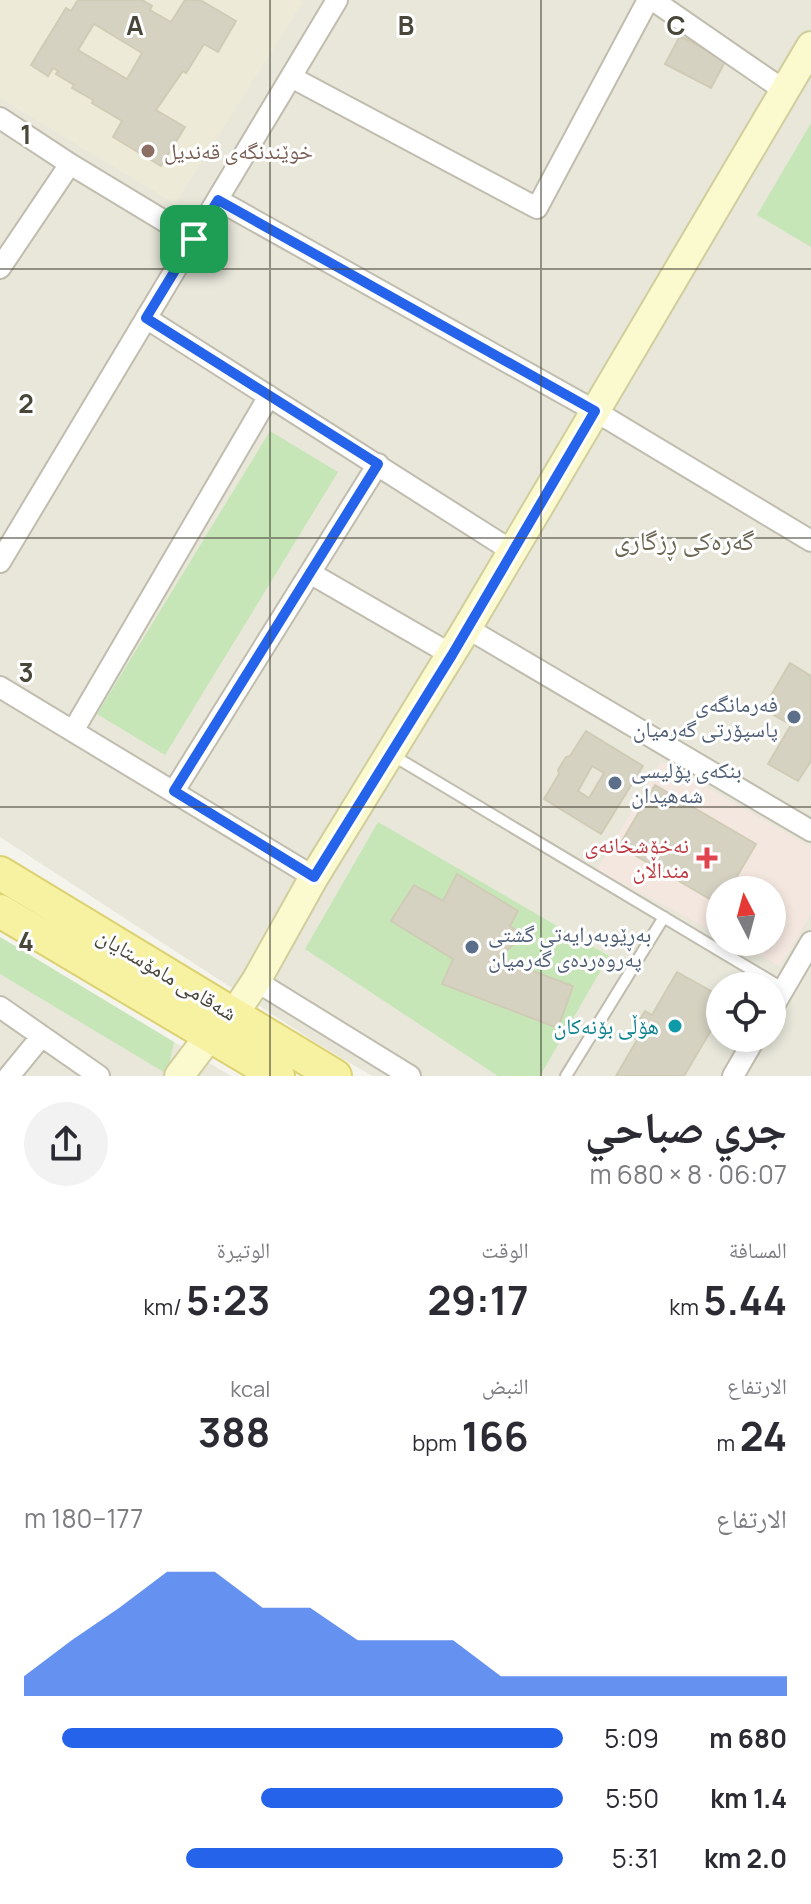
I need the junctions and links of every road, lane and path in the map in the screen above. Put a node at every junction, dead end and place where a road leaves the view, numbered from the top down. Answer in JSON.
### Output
{"nodes":[{"id":1,"x":337,"y":0,"type":"edge"},
{"id":2,"x":650,"y":0,"type":"edge"},
{"id":3,"x":811,"y":46,"type":"edge"},
{"id":4,"x":291,"y":77,"type":"junction"},
{"id":5,"x":785,"y":91,"type":"junction"},
{"id":6,"x":0,"y":118,"type":"edge"},
{"id":7,"x":70,"y":164,"type":"junction"},
{"id":8,"x":218,"y":200,"type":"junction"},
{"id":9,"x":194,"y":239,"type":"junction"},
{"id":10,"x":0,"y":268,"type":"edge"},
{"id":11,"x":146,"y":318,"type":"junction"},
{"id":12,"x":269,"y":396,"type":"junction"},
{"id":13,"x":595,"y":411,"type":"junction"},
{"id":14,"x":378,"y":464,"type":"junction"},
{"id":15,"x":811,"y":541,"type":"edge"},
{"id":16,"x":512,"y":551,"type":"junction"},
{"id":17,"x":0,"y":562,"type":"edge"},
{"id":18,"x":310,"y":573,"type":"junction"},
{"id":19,"x":467,"y":628,"type":"junction"},
{"id":20,"x":452,"y":655,"type":"junction"},
{"id":21,"x":0,"y":687,"type":"edge"},
{"id":22,"x":73,"y":731,"type":"junction"},
{"id":23,"x":390,"y":754,"type":"junction"},
{"id":24,"x":174,"y":791,"type":"junction"},
{"id":25,"x":811,"y":831,"type":"edge"},
{"id":26,"x":0,"y":873,"type":"edge"},
{"id":27,"x":314,"y":877,"type":"junction"},
{"id":28,"x":0,"y":911,"type":"edge"},
{"id":29,"x":664,"y":917,"type":"junction"},
{"id":30,"x":811,"y":942,"type":"edge"},
{"id":31,"x":756,"y":972,"type":"edge"},
{"id":32,"x":256,"y":981,"type":"junction"},
{"id":33,"x":786,"y":986,"type":"edge"},
{"id":34,"x":0,"y":1007,"type":"edge"},
{"id":35,"x":223,"y":1024,"type":"junction"},
{"id":36,"x":41,"y":1037,"type":"junction"},
{"id":37,"x":747,"y":1052,"type":"edge"},
{"id":38,"x":9,"y":1076,"type":"edge"},
{"id":39,"x":99,"y":1076,"type":"edge"},
{"id":40,"x":179,"y":1076,"type":"edge"},
{"id":41,"x":278,"y":1076,"type":"edge"},
{"id":42,"x":335,"y":1076,"type":"edge"},
{"id":43,"x":410,"y":1076,"type":"edge"},
{"id":44,"x":566,"y":1076,"type":"edge"},
{"id":45,"x":733,"y":1076,"type":"edge"}],
"edges":[{"from":1,"to":4,"type":"street"},
{"from":2,"to":4,"type":"street"},
{"from":2,"to":5,"type":"street"},
{"from":3,"to":5,"type":"street"},
{"from":4,"to":8,"type":"street"},
{"from":5,"to":13,"type":"street"},
{"from":6,"to":7,"type":"street"},
{"from":7,"to":9,"type":"street"},
{"from":7,"to":10,"type":"street"},
{"from":8,"to":9,"type":"street"},
{"from":8,"to":13,"type":"street"},
{"from":9,"to":11,"type":"street"},
{"from":11,"to":12,"type":"street"},
{"from":11,"to":17,"type":"street"},
{"from":12,"to":14,"type":"street"},
{"from":12,"to":22,"type":"street"},
{"from":13,"to":15,"type":"street"},
{"from":13,"to":16,"type":"street"},
{"from":14,"to":16,"type":"street"},
{"from":14,"to":18,"type":"street"},
{"from":16,"to":19,"type":"street"},
{"from":18,"to":20,"type":"street"},
{"from":18,"to":24,"type":"street"},
{"from":19,"to":20,"type":"street"},
{"from":19,"to":25,"type":"street"},
{"from":20,"to":23,"type":"street"},
{"from":21,"to":22,"type":"street"},
{"from":22,"to":24,"type":"street"},
{"from":23,"to":27,"type":"street"},
{"from":23,"to":29,"type":"lane"},
{"from":24,"to":27,"type":"street"},
{"from":26,"to":35,"type":"main road","name":"شەقامی مامۆستایان"},
{"from":27,"to":32,"type":"street"},
{"from":28,"to":35,"type":"main road","name":"شەقامی مامۆستایان"},
{"from":29,"to":31,"type":"lane"},
{"from":29,"to":44,"type":"lane"},
{"from":30,"to":33,"type":"street"},
{"from":32,"to":35,"type":"street"},
{"from":32,"to":43,"type":"street"},
{"from":34,"to":36,"type":"street"},
{"from":35,"to":40,"type":"street"},
{"from":35,"to":41,"type":"main road","name":"شەقامی مامۆستایان"},
{"from":35,"to":42,"type":"main road","name":"شەقامی مامۆستایان"},
{"from":36,"to":38,"type":"street"},
{"from":36,"to":39,"type":"street"},
{"from":37,"to":45,"type":"street"}]}
